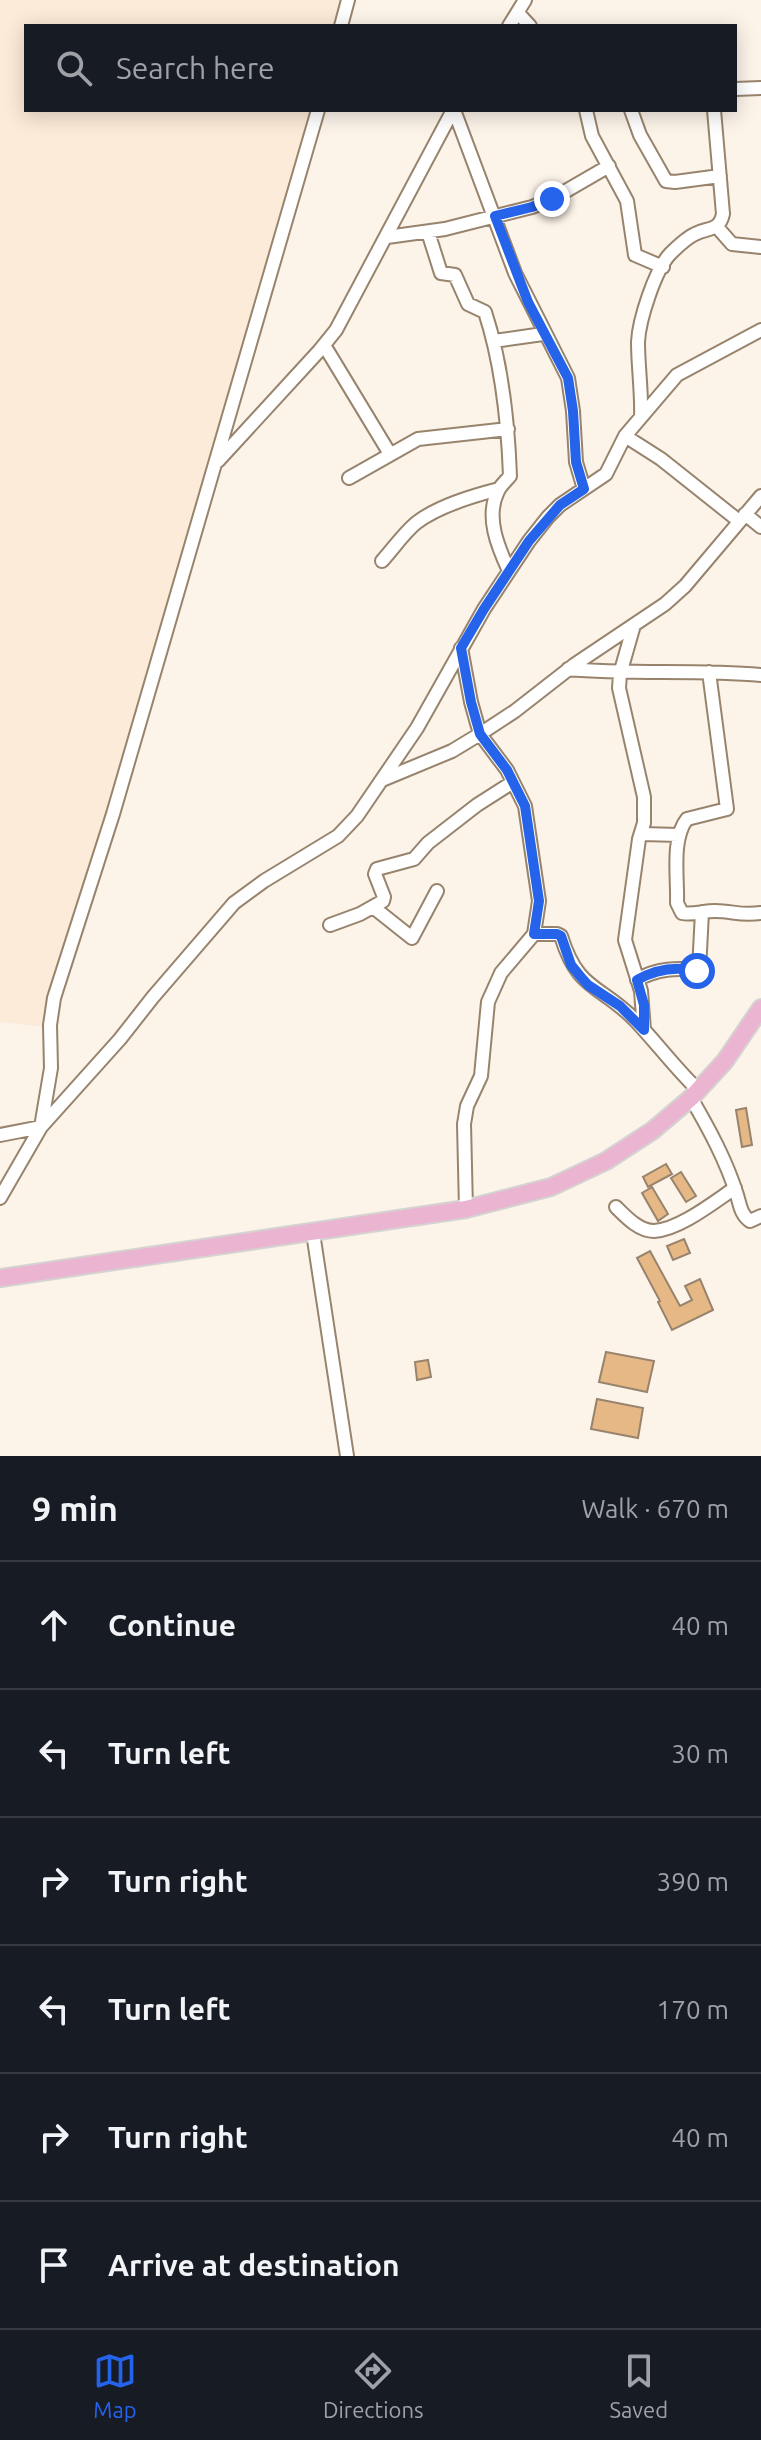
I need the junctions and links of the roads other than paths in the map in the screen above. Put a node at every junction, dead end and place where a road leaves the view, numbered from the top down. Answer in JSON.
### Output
{"nodes":[{"id":1,"x":348,"y":0,"type":"edge"},
{"id":2,"x":525,"y":0,"type":"edge"},
{"id":3,"x":518,"y":13,"type":"junction"},
{"id":4,"x":342,"y":24,"type":"edge"},
{"id":5,"x":510,"y":24,"type":"edge"},
{"id":6,"x":528,"y":24,"type":"edge"},
{"id":7,"x":761,"y":88,"type":"edge"},
{"id":8,"x":737,"y":89,"type":"edge"},
{"id":9,"x":317,"y":112,"type":"edge"},
{"id":10,"x":453,"y":112,"type":"edge"},
{"id":11,"x":455,"y":112,"type":"edge"},
{"id":12,"x":586,"y":112,"type":"edge"},
{"id":13,"x":632,"y":112,"type":"edge"},
{"id":14,"x":714,"y":112,"type":"edge"},
{"id":15,"x":609,"y":166,"type":"junction"},
{"id":16,"x":720,"y":176,"type":"junction"},
{"id":17,"x":495,"y":216,"type":"junction"},
{"id":18,"x":717,"y":227,"type":"junction"},
{"id":19,"x":428,"y":232,"type":"junction"},
{"id":20,"x":387,"y":237,"type":"junction"},
{"id":21,"x":760,"y":245,"type":"edge"},
{"id":22,"x":663,"y":267,"type":"junction"},
{"id":23,"x":761,"y":330,"type":"edge"},
{"id":24,"x":543,"y":334,"type":"junction"},
{"id":25,"x":494,"y":341,"type":"junction"},
{"id":26,"x":324,"y":345,"type":"junction"},
{"id":27,"x":641,"y":417,"type":"junction"},
{"id":28,"x":508,"y":429,"type":"junction"},
{"id":29,"x":625,"y":436,"type":"junction"},
{"id":30,"x":390,"y":454,"type":"junction"},
{"id":31,"x":216,"y":464,"type":"junction"},
{"id":32,"x":349,"y":478,"type":"dead end"},
{"id":33,"x":499,"y":489,"type":"junction"},
{"id":34,"x":584,"y":489,"type":"junction"},
{"id":35,"x":761,"y":496,"type":"edge"},
{"id":36,"x":742,"y":517,"type":"junction"},
{"id":37,"x":761,"y":527,"type":"edge"},
{"id":38,"x":382,"y":561,"type":"dead end"},
{"id":39,"x":509,"y":571,"type":"junction"},
{"id":40,"x":634,"y":625,"type":"junction"},
{"id":41,"x":461,"y":648,"type":"junction"},
{"id":42,"x":568,"y":669,"type":"junction"},
{"id":43,"x":709,"y":672,"type":"junction"},
{"id":44,"x":620,"y":674,"type":"junction"},
{"id":45,"x":761,"y":675,"type":"edge"},
{"id":46,"x":480,"y":734,"type":"junction"},
{"id":47,"x":382,"y":780,"type":"junction"},
{"id":48,"x":513,"y":782,"type":"junction"},
{"id":49,"x":642,"y":834,"type":"junction"},
{"id":50,"x":679,"y":835,"type":"junction"},
{"id":51,"x":437,"y":891,"type":"dead end"},
{"id":52,"x":373,"y":907,"type":"junction"},
{"id":53,"x":702,"y":912,"type":"junction"},
{"id":54,"x":761,"y":913,"type":"edge"},
{"id":55,"x":330,"y":925,"type":"dead end"},
{"id":56,"x":534,"y":934,"type":"junction"},
{"id":57,"x":637,"y":980,"type":"junction"},
{"id":58,"x":761,"y":1008,"type":"edge"},
{"id":59,"x":644,"y":1030,"type":"junction"},
{"id":60,"x":695,"y":1094,"type":"junction"},
{"id":61,"x":41,"y":1127,"type":"junction"},
{"id":62,"x":0,"y":1135,"type":"edge"},
{"id":63,"x":735,"y":1188,"type":"junction"},
{"id":64,"x":0,"y":1198,"type":"edge"},
{"id":65,"x":616,"y":1207,"type":"dead end"},
{"id":66,"x":466,"y":1209,"type":"junction"},
{"id":67,"x":761,"y":1216,"type":"edge"},
{"id":68,"x":313,"y":1233,"type":"junction"},
{"id":69,"x":0,"y":1278,"type":"edge"},
{"id":70,"x":347,"y":1456,"type":"edge"}],
"edges":[{"from":1,"to":4,"type":"street"},
{"from":2,"to":3,"type":"street"},
{"from":3,"to":5,"type":"street"},
{"from":3,"to":6,"type":"street"},
{"from":7,"to":8,"type":"street"},
{"from":9,"to":31,"type":"street"},
{"from":10,"to":20,"type":"street"},
{"from":11,"to":17,"type":"street"},
{"from":12,"to":15,"type":"street"},
{"from":13,"to":16,"type":"street"},
{"from":14,"to":16,"type":"street"},
{"from":15,"to":17,"type":"street"},
{"from":15,"to":22,"type":"street"},
{"from":16,"to":18,"type":"street"},
{"from":17,"to":19,"type":"street"},
{"from":17,"to":24,"type":"street"},
{"from":18,"to":21,"type":"street"},
{"from":18,"to":22,"type":"street"},
{"from":19,"to":20,"type":"street"},
{"from":19,"to":25,"type":"street"},
{"from":20,"to":26,"type":"street"},
{"from":22,"to":27,"type":"street"},
{"from":23,"to":27,"type":"street"},
{"from":24,"to":25,"type":"street"},
{"from":24,"to":34,"type":"street"},
{"from":25,"to":28,"type":"street"},
{"from":26,"to":30,"type":"street"},
{"from":26,"to":31,"type":"street"},
{"from":27,"to":29,"type":"street"},
{"from":28,"to":30,"type":"street"},
{"from":28,"to":33,"type":"street"},
{"from":29,"to":34,"type":"street"},
{"from":29,"to":36,"type":"street"},
{"from":30,"to":32,"type":"street"},
{"from":31,"to":61,"type":"street"},
{"from":33,"to":38,"type":"street"},
{"from":33,"to":39,"type":"street"},
{"from":34,"to":39,"type":"street"},
{"from":35,"to":36,"type":"street"},
{"from":36,"to":37,"type":"street"},
{"from":36,"to":40,"type":"street"},
{"from":39,"to":41,"type":"street"},
{"from":40,"to":42,"type":"street"},
{"from":40,"to":44,"type":"street"},
{"from":41,"to":46,"type":"street"},
{"from":41,"to":47,"type":"street"},
{"from":42,"to":44,"type":"street"},
{"from":42,"to":46,"type":"street"},
{"from":43,"to":44,"type":"street"},
{"from":43,"to":45,"type":"street"},
{"from":43,"to":50,"type":"street"},
{"from":44,"to":49,"type":"street"},
{"from":46,"to":47,"type":"street"},
{"from":46,"to":48,"type":"street"},
{"from":47,"to":61,"type":"street"},
{"from":48,"to":52,"type":"street"},
{"from":48,"to":56,"type":"street"},
{"from":49,"to":50,"type":"street"},
{"from":49,"to":57,"type":"street"},
{"from":50,"to":53,"type":"street"},
{"from":51,"to":52,"type":"street"},
{"from":52,"to":55,"type":"street"},
{"from":53,"to":54,"type":"street"},
{"from":53,"to":57,"type":"street"},
{"from":56,"to":59,"type":"street"},
{"from":56,"to":66,"type":"street"},
{"from":57,"to":59,"type":"street"},
{"from":58,"to":60,"type":"main road"},
{"from":59,"to":60,"type":"street"},
{"from":60,"to":63,"type":"street"},
{"from":60,"to":66,"type":"main road"},
{"from":61,"to":62,"type":"street"},
{"from":61,"to":64,"type":"street"},
{"from":63,"to":65,"type":"street"},
{"from":63,"to":67,"type":"street"},
{"from":66,"to":68,"type":"main road"},
{"from":68,"to":69,"type":"main road"},
{"from":68,"to":70,"type":"street"}]}
